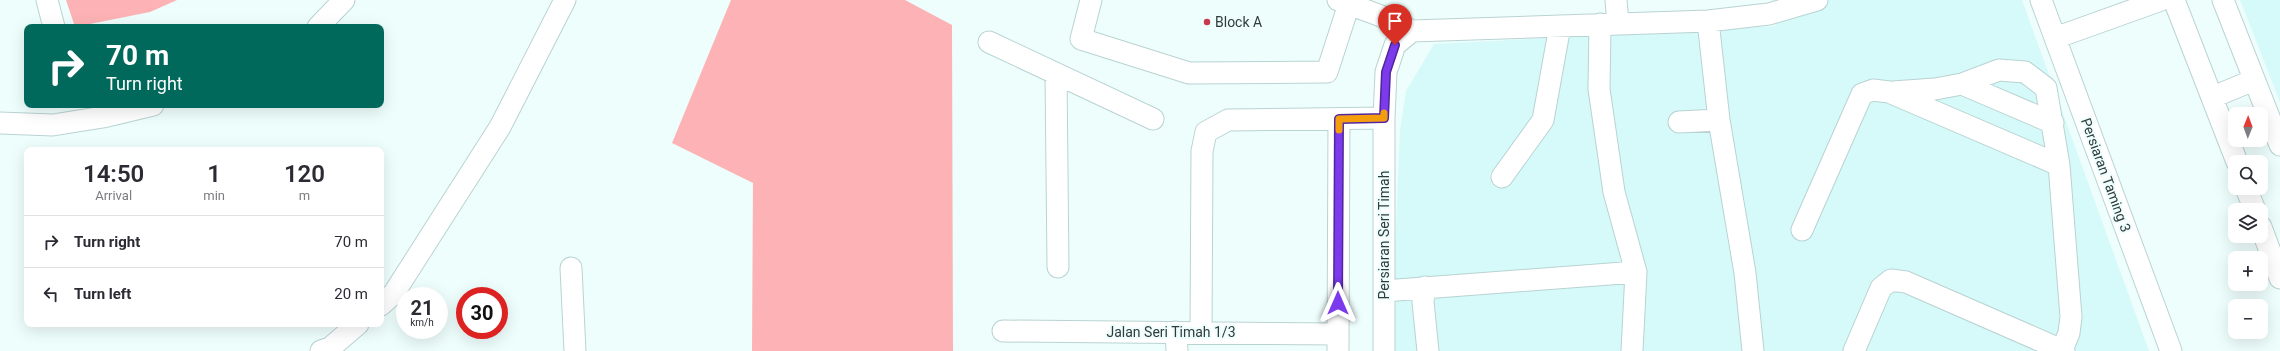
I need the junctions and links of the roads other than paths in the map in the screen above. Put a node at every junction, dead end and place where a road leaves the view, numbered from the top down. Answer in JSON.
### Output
{"nodes":[{"id":1,"x":47,"y":0,"type":"edge"},
{"id":2,"x":344,"y":0,"type":"edge"},
{"id":3,"x":565,"y":0,"type":"edge"},
{"id":4,"x":1091,"y":0,"type":"edge"},
{"id":5,"x":1616,"y":0,"type":"edge"},
{"id":6,"x":1817,"y":0,"type":"edge"},
{"id":7,"x":2041,"y":0,"type":"edge"},
{"id":8,"x":2161,"y":0,"type":"edge"},
{"id":9,"x":2174,"y":0,"type":"edge"},
{"id":10,"x":2223,"y":0,"type":"edge"},
{"id":11,"x":1344,"y":2,"type":"edge"},
{"id":12,"x":1708,"y":20,"type":"junction"},
{"id":13,"x":53,"y":24,"type":"edge"},
{"id":14,"x":321,"y":24,"type":"edge"},
{"id":15,"x":1609,"y":24,"type":"junction"},
{"id":16,"x":1560,"y":26,"type":"junction"},
{"id":17,"x":1412,"y":31,"type":"junction"},
{"id":18,"x":2055,"y":38,"type":"junction"},
{"id":19,"x":989,"y":42,"type":"dead end"},
{"id":20,"x":1056,"y":75,"type":"junction"},
{"id":21,"x":2254,"y":80,"type":"junction"},
{"id":22,"x":1962,"y":84,"type":"junction"},
{"id":23,"x":1889,"y":92,"type":"junction"},
{"id":24,"x":2213,"y":97,"type":"junction"},
{"id":25,"x":127,"y":108,"type":"edge"},
{"id":26,"x":75,"y":114,"type":"edge"},
{"id":27,"x":1384,"y":118,"type":"junction"},
{"id":28,"x":1153,"y":119,"type":"dead end"},
{"id":29,"x":1339,"y":119,"type":"junction"},
{"id":30,"x":1719,"y":120,"type":"junction"},
{"id":31,"x":0,"y":122,"type":"edge"},
{"id":32,"x":1679,"y":122,"type":"dead end"},
{"id":33,"x":2054,"y":123,"type":"junction"},
{"id":34,"x":2280,"y":145,"type":"edge"},
{"id":35,"x":2234,"y":155,"type":"edge"},
{"id":36,"x":2059,"y":165,"type":"junction"},
{"id":37,"x":1502,"y":177,"type":"dead end"},
{"id":38,"x":1802,"y":230,"type":"dead end"},
{"id":39,"x":2267,"y":243,"type":"edge"},
{"id":40,"x":570,"y":268,"type":"dead end"},
{"id":41,"x":1058,"y":268,"type":"dead end"},
{"id":42,"x":1636,"y":272,"type":"junction"},
{"id":43,"x":2280,"y":278,"type":"edge"},
{"id":44,"x":1425,"y":287,"type":"junction"},
{"id":45,"x":1384,"y":291,"type":"junction"},
{"id":46,"x":384,"y":302,"type":"edge"},
{"id":47,"x":354,"y":327,"type":"edge"},
{"id":48,"x":1003,"y":331,"type":"dead end"},
{"id":49,"x":1201,"y":332,"type":"junction"},
{"id":50,"x":1176,"y":342,"type":"edge"},
{"id":51,"x":1338,"y":342,"type":"edge"},
{"id":52,"x":2063,"y":350,"type":"edge"},
{"id":53,"x":321,"y":351,"type":"edge"},
{"id":54,"x":575,"y":351,"type":"edge"},
{"id":55,"x":1384,"y":351,"type":"edge"},
{"id":56,"x":1428,"y":351,"type":"edge"},
{"id":57,"x":1632,"y":351,"type":"edge"},
{"id":58,"x":1753,"y":351,"type":"edge"},
{"id":59,"x":1854,"y":351,"type":"edge"},
{"id":60,"x":2171,"y":351,"type":"edge"}],
"edges":[{"from":1,"to":13,"type":"street"},
{"from":2,"to":14,"type":"street"},
{"from":3,"to":46,"type":"street"},
{"from":4,"to":11,"type":"street"},
{"from":5,"to":15,"type":"street"},
{"from":6,"to":12,"type":"street"},
{"from":7,"to":18,"type":"street","name":"Persiaran Taming 3"},
{"from":8,"to":18,"type":"street"},
{"from":9,"to":24,"type":"street"},
{"from":10,"to":21,"type":"street"},
{"from":11,"to":17,"type":"street"},
{"from":12,"to":15,"type":"street"},
{"from":12,"to":30,"type":"street"},
{"from":15,"to":16,"type":"street"},
{"from":15,"to":42,"type":"street"},
{"from":16,"to":17,"type":"street"},
{"from":16,"to":37,"type":"street"},
{"from":17,"to":27,"type":"street","name":"Persiaran Seri Timah"},
{"from":18,"to":60,"type":"street","name":"Persiaran Taming 3"},
{"from":19,"to":20,"type":"street"},
{"from":20,"to":28,"type":"street"},
{"from":20,"to":41,"type":"street"},
{"from":21,"to":24,"type":"street"},
{"from":21,"to":34,"type":"street"},
{"from":22,"to":23,"type":"street"},
{"from":22,"to":33,"type":"street"},
{"from":22,"to":33,"type":"street"},
{"from":23,"to":36,"type":"street"},
{"from":23,"to":38,"type":"street"},
{"from":24,"to":35,"type":"street"},
{"from":25,"to":26,"type":"street"},
{"from":26,"to":31,"type":"street"},
{"from":27,"to":29,"type":"street"},
{"from":27,"to":45,"type":"street","name":"Persiaran Seri Timah"},
{"from":29,"to":49,"type":"street"},
{"from":29,"to":51,"type":"street"},
{"from":30,"to":32,"type":"street"},
{"from":30,"to":58,"type":"street"},
{"from":33,"to":36,"type":"street"},
{"from":36,"to":52,"type":"street"},
{"from":39,"to":43,"type":"street"},
{"from":40,"to":54,"type":"street"},
{"from":42,"to":44,"type":"street"},
{"from":42,"to":57,"type":"street"},
{"from":44,"to":45,"type":"street"},
{"from":44,"to":56,"type":"street"},
{"from":45,"to":55,"type":"street","name":"Persiaran Seri Timah"},
{"from":47,"to":53,"type":"street"},
{"from":48,"to":50,"type":"street","name":"Jalan Seri Timah 1/3"},
{"from":49,"to":50,"type":"street","name":"Jalan Seri Timah 1/3"},
{"from":49,"to":51,"type":"street","name":"Jalan Seri Timah 1/3"},
{"from":52,"to":59,"type":"street"}]}
